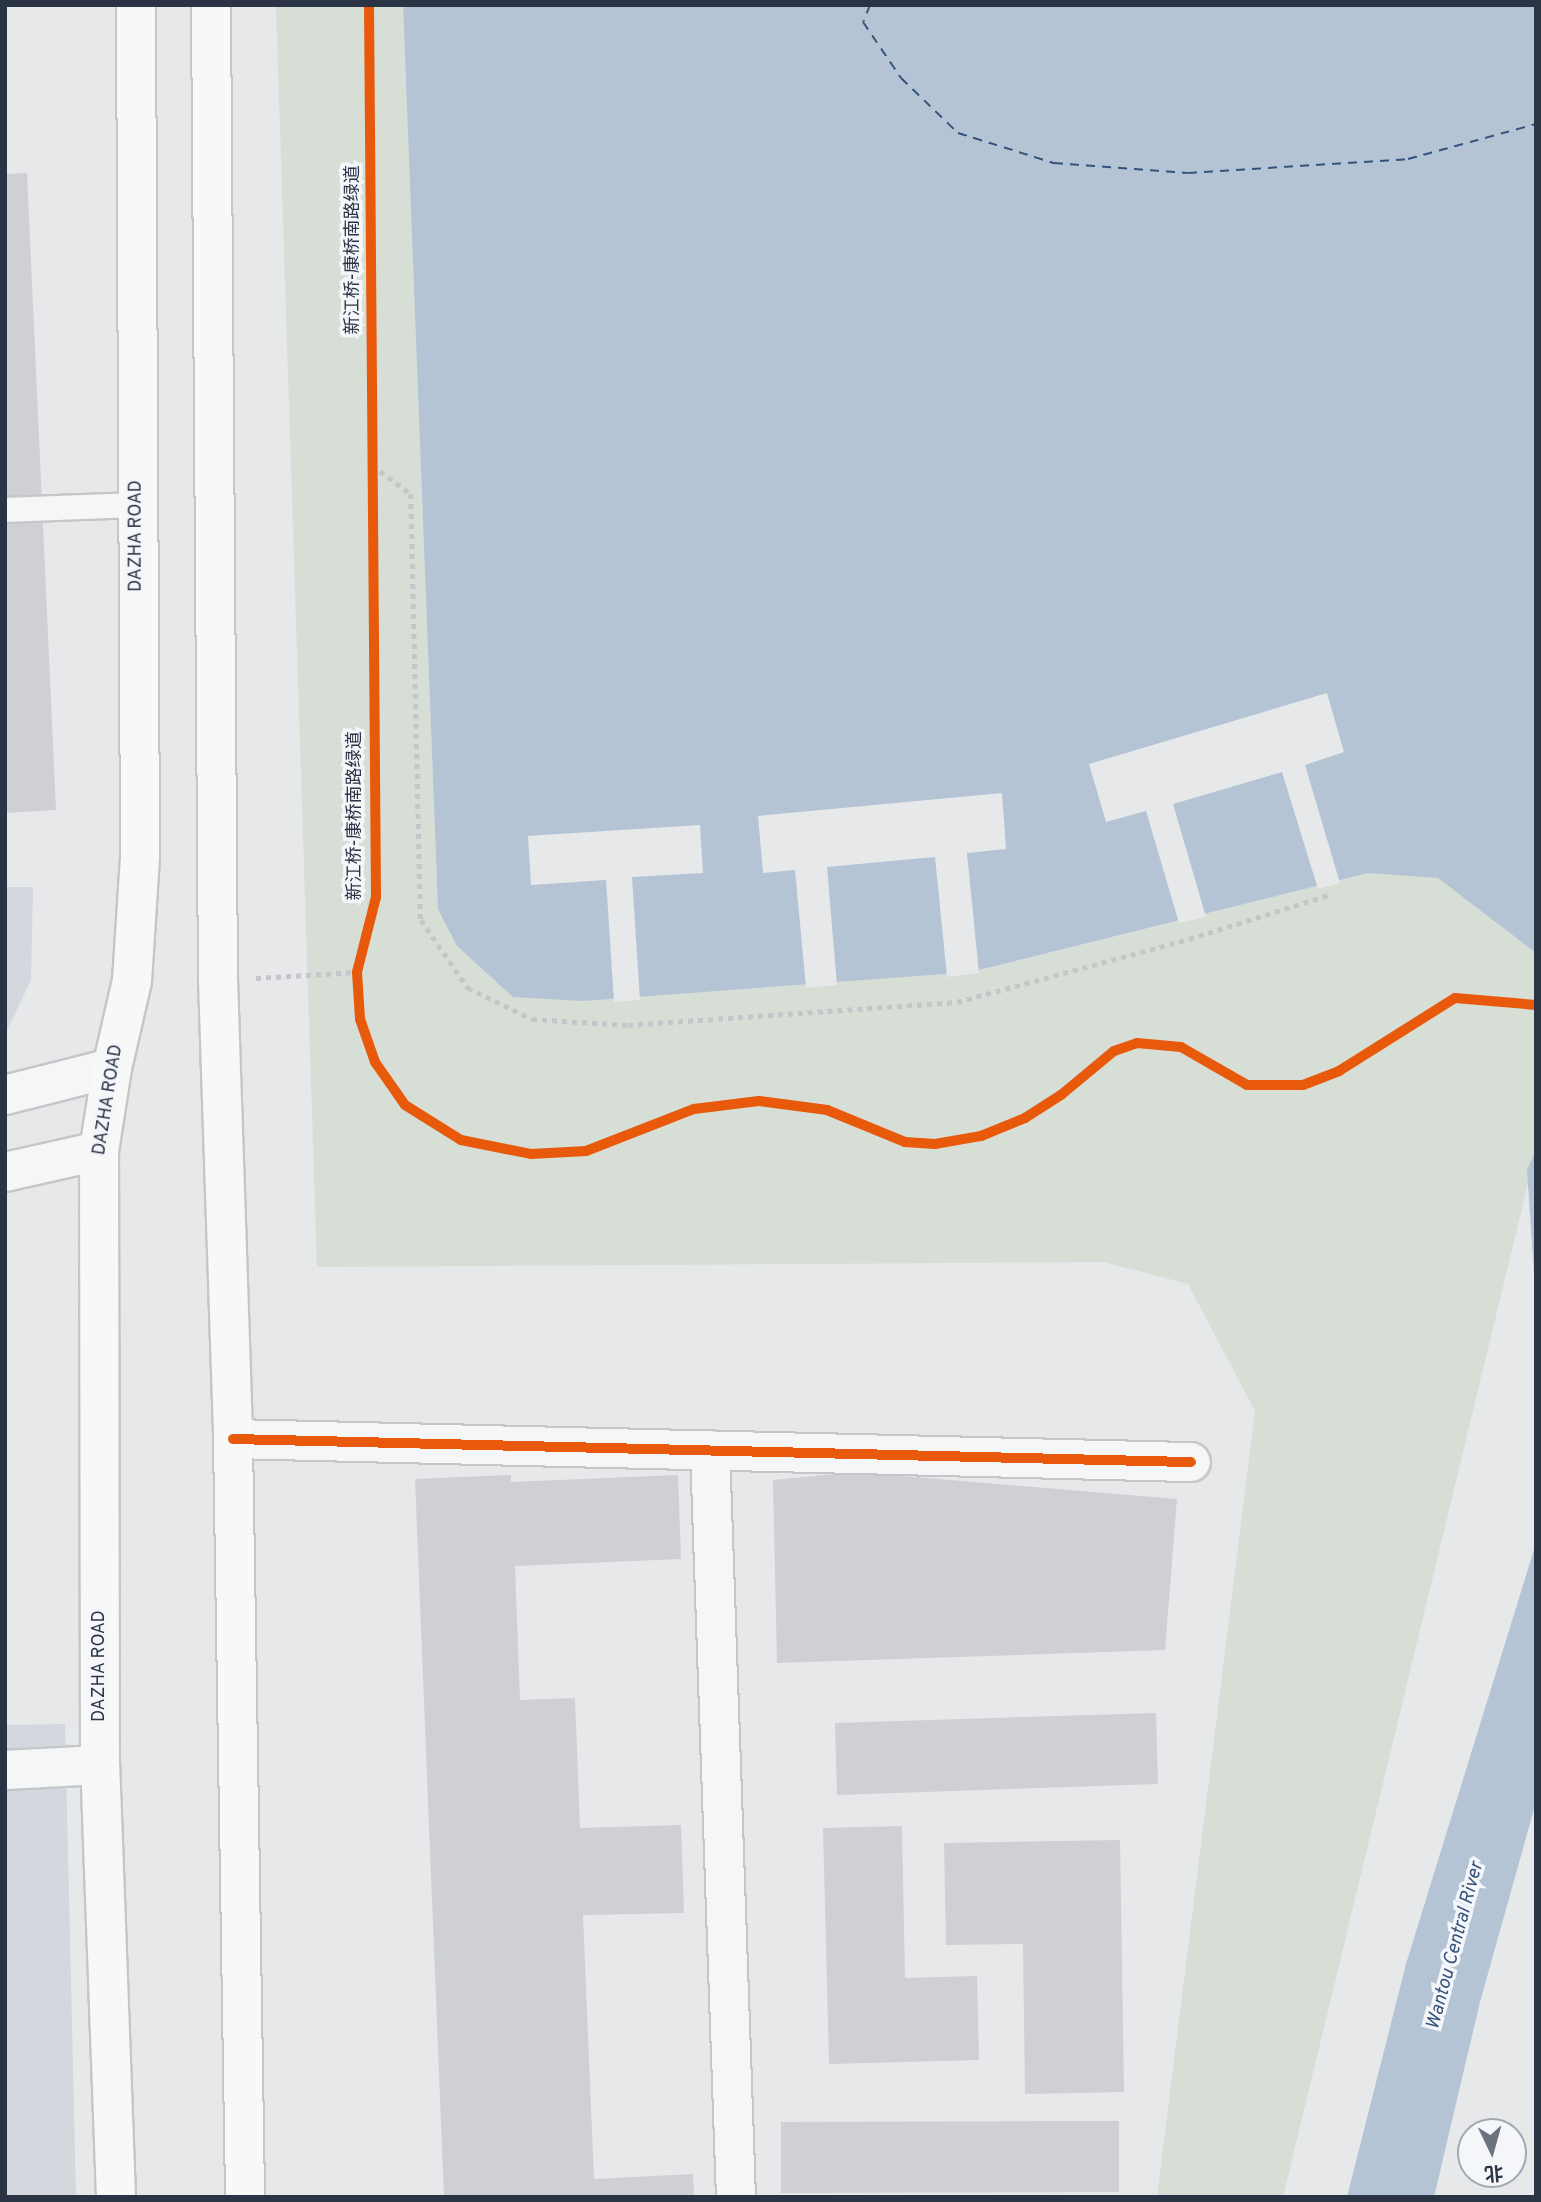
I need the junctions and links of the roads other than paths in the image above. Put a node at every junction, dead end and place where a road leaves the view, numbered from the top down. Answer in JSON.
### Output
{"nodes":[{"id":1,"x":136,"y":5,"type":"edge"},
{"id":2,"x":211,"y":5,"type":"edge"},
{"id":3,"x":137,"y":505,"type":"junction"},
{"id":4,"x":5,"y":510,"type":"edge"},
{"id":5,"x":112,"y":1068,"type":"junction"},
{"id":6,"x":5,"y":1095,"type":"edge"},
{"id":7,"x":99,"y":1151,"type":"junction"},
{"id":8,"x":5,"y":1172,"type":"edge"},
{"id":9,"x":233,"y":1439,"type":"junction"},
{"id":10,"x":710,"y":1450,"type":"junction"},
{"id":11,"x":1191,"y":1462,"type":"dead end"},
{"id":12,"x":100,"y":1765,"type":"junction"},
{"id":13,"x":5,"y":1770,"type":"edge"},
{"id":14,"x":116,"y":2197,"type":"edge"},
{"id":15,"x":245,"y":2197,"type":"edge"},
{"id":16,"x":736,"y":2197,"type":"edge"}],
"edges":[{"from":1,"to":3,"type":"main road","name":"DAZHA ROAD"},
{"from":2,"to":9,"type":"main road"},
{"from":3,"to":4,"type":"lane"},
{"from":3,"to":5,"type":"main road","name":"DAZHA ROAD"},
{"from":5,"to":6,"type":"street"},
{"from":5,"to":7,"type":"main road","name":"DAZHA ROAD"},
{"from":7,"to":8,"type":"street"},
{"from":7,"to":12,"type":"main road","name":"DAZHA ROAD"},
{"from":9,"to":10,"type":"street"},
{"from":9,"to":15,"type":"main road"},
{"from":10,"to":11,"type":"street"},
{"from":10,"to":16,"type":"street"},
{"from":12,"to":13,"type":"street"},
{"from":12,"to":14,"type":"main road","name":"DAZHA ROAD"}]}
